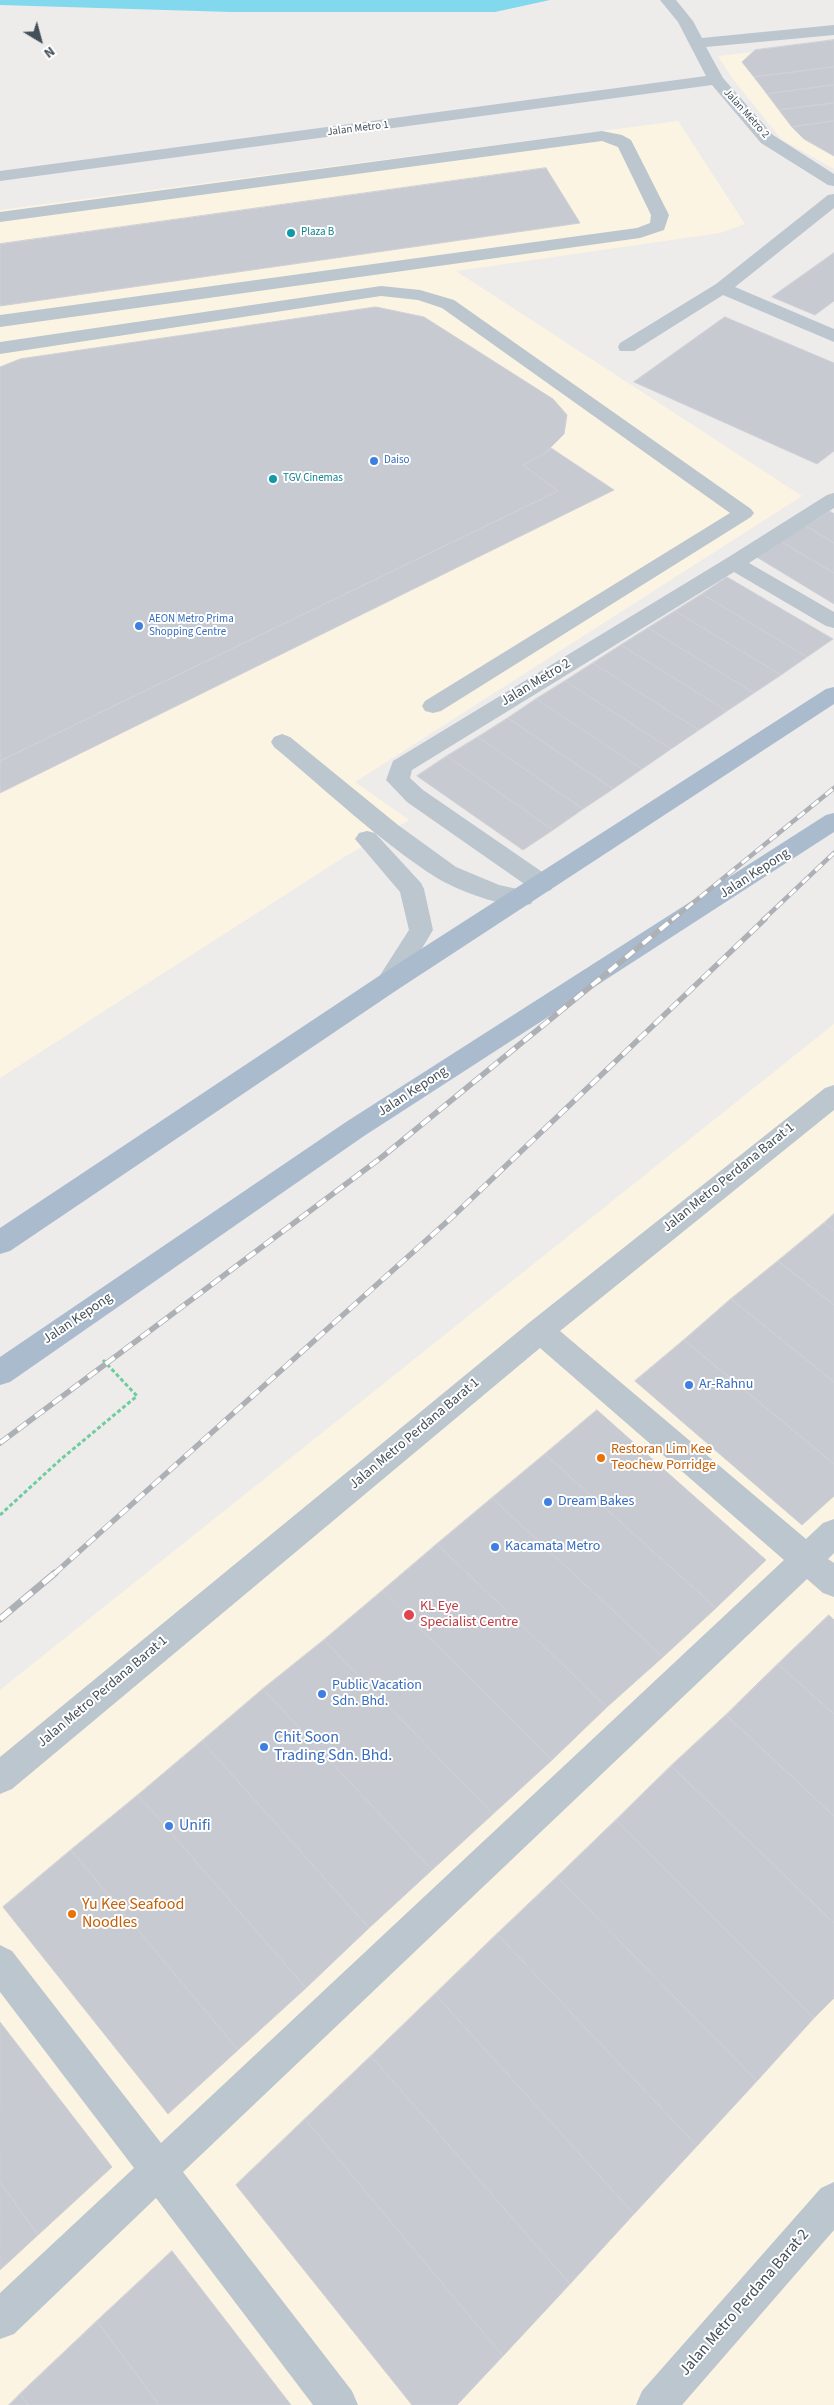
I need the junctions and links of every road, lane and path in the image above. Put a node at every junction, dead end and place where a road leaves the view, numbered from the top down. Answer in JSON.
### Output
{"nodes":[{"id":1,"x":668,"y":0,"type":"edge"},
{"id":2,"x":834,"y":30,"type":"edge"},
{"id":3,"x":834,"y":39,"type":"edge"},
{"id":4,"x":700,"y":48,"type":"junction"},
{"id":5,"x":716,"y":80,"type":"junction"},
{"id":6,"x":439,"y":138,"type":"junction"},
{"id":7,"x":0,"y":176,"type":"edge"},
{"id":8,"x":834,"y":181,"type":"edge"},
{"id":9,"x":834,"y":198,"type":"edge"},
{"id":10,"x":0,"y":217,"type":"edge"},
{"id":11,"x":722,"y":288,"type":"junction"},
{"id":12,"x":0,"y":321,"type":"edge"},
{"id":13,"x":834,"y":336,"type":"edge"},
{"id":14,"x":627,"y":347,"type":"dead end"},
{"id":15,"x":0,"y":348,"type":"edge"},
{"id":16,"x":834,"y":499,"type":"edge"},
{"id":17,"x":734,"y":563,"type":"junction"},
{"id":18,"x":834,"y":621,"type":"edge"},
{"id":19,"x":834,"y":694,"type":"edge"},
{"id":20,"x":433,"y":706,"type":"dead end"},
{"id":21,"x":282,"y":742,"type":"dead end"},
{"id":22,"x":834,"y":822,"type":"edge"},
{"id":23,"x":834,"y":833,"type":"edge"},
{"id":24,"x":367,"y":839,"type":"dead end"},
{"id":25,"x":807,"y":840,"type":"junction"},
{"id":26,"x":542,"y":884,"type":"junction"},
{"id":27,"x":522,"y":898,"type":"junction"},
{"id":28,"x":388,"y":983,"type":"junction"},
{"id":29,"x":834,"y":1095,"type":"edge"},
{"id":30,"x":0,"y":1243,"type":"edge"},
{"id":31,"x":540,"y":1331,"type":"junction"},
{"id":32,"x":98,"y":1354,"type":"dead end"},
{"id":33,"x":0,"y":1373,"type":"edge"},
{"id":34,"x":0,"y":1515,"type":"edge"},
{"id":35,"x":834,"y":1533,"type":"edge"},
{"id":36,"x":806,"y":1559,"type":"junction"},
{"id":37,"x":834,"y":1583,"type":"edge"},
{"id":38,"x":0,"y":1778,"type":"edge"},
{"id":39,"x":0,"y":1963,"type":"edge"},
{"id":40,"x":159,"y":2170,"type":"junction"},
{"id":41,"x":834,"y":2201,"type":"edge"},
{"id":42,"x":0,"y":2320,"type":"edge"},
{"id":43,"x":338,"y":2405,"type":"edge"},
{"id":44,"x":656,"y":2405,"type":"edge"}],
"edges":[{"from":1,"to":4,"type":"street","name":"Jalan Metro 2"},
{"from":2,"to":4,"type":"street"},
{"from":3,"to":4,"type":"street"},
{"from":4,"to":5,"type":"street","name":"Jalan Metro 2"},
{"from":5,"to":6,"type":"street","name":"Jalan Metro 1"},
{"from":5,"to":8,"type":"street","name":"Jalan Metro 2"},
{"from":6,"to":7,"type":"street","name":"Jalan Metro 1"},
{"from":6,"to":10,"type":"street"},
{"from":6,"to":12,"type":"street"},
{"from":9,"to":11,"type":"street"},
{"from":11,"to":13,"type":"street"},
{"from":11,"to":14,"type":"street"},
{"from":15,"to":20,"type":"street"},
{"from":16,"to":17,"type":"street","name":"Jalan Metro 2"},
{"from":17,"to":18,"type":"street"},
{"from":17,"to":26,"type":"street","name":"Jalan Metro 2"},
{"from":19,"to":26,"type":"main road"},
{"from":21,"to":27,"type":"street"},
{"from":22,"to":25,"type":"main road","name":"Jalan Kepong"},
{"from":23,"to":25,"type":"street"},
{"from":24,"to":28,"type":"street"},
{"from":25,"to":33,"type":"main road","name":"Jalan Kepong"},
{"from":26,"to":27,"type":"main road"},
{"from":27,"to":28,"type":"main road"},
{"from":28,"to":30,"type":"main road"},
{"from":29,"to":31,"type":"street","name":"Jalan Metro Perdana Barat 1"},
{"from":31,"to":36,"type":"street"},
{"from":31,"to":38,"type":"street","name":"Jalan Metro Perdana Barat 1"},
{"from":32,"to":34,"type":"path"},
{"from":35,"to":36,"type":"street"},
{"from":36,"to":37,"type":"street"},
{"from":36,"to":40,"type":"street"},
{"from":39,"to":40,"type":"street"},
{"from":40,"to":42,"type":"street"},
{"from":40,"to":43,"type":"street"},
{"from":41,"to":44,"type":"street","name":"Jalan Metro Perdana Barat 2"}]}
